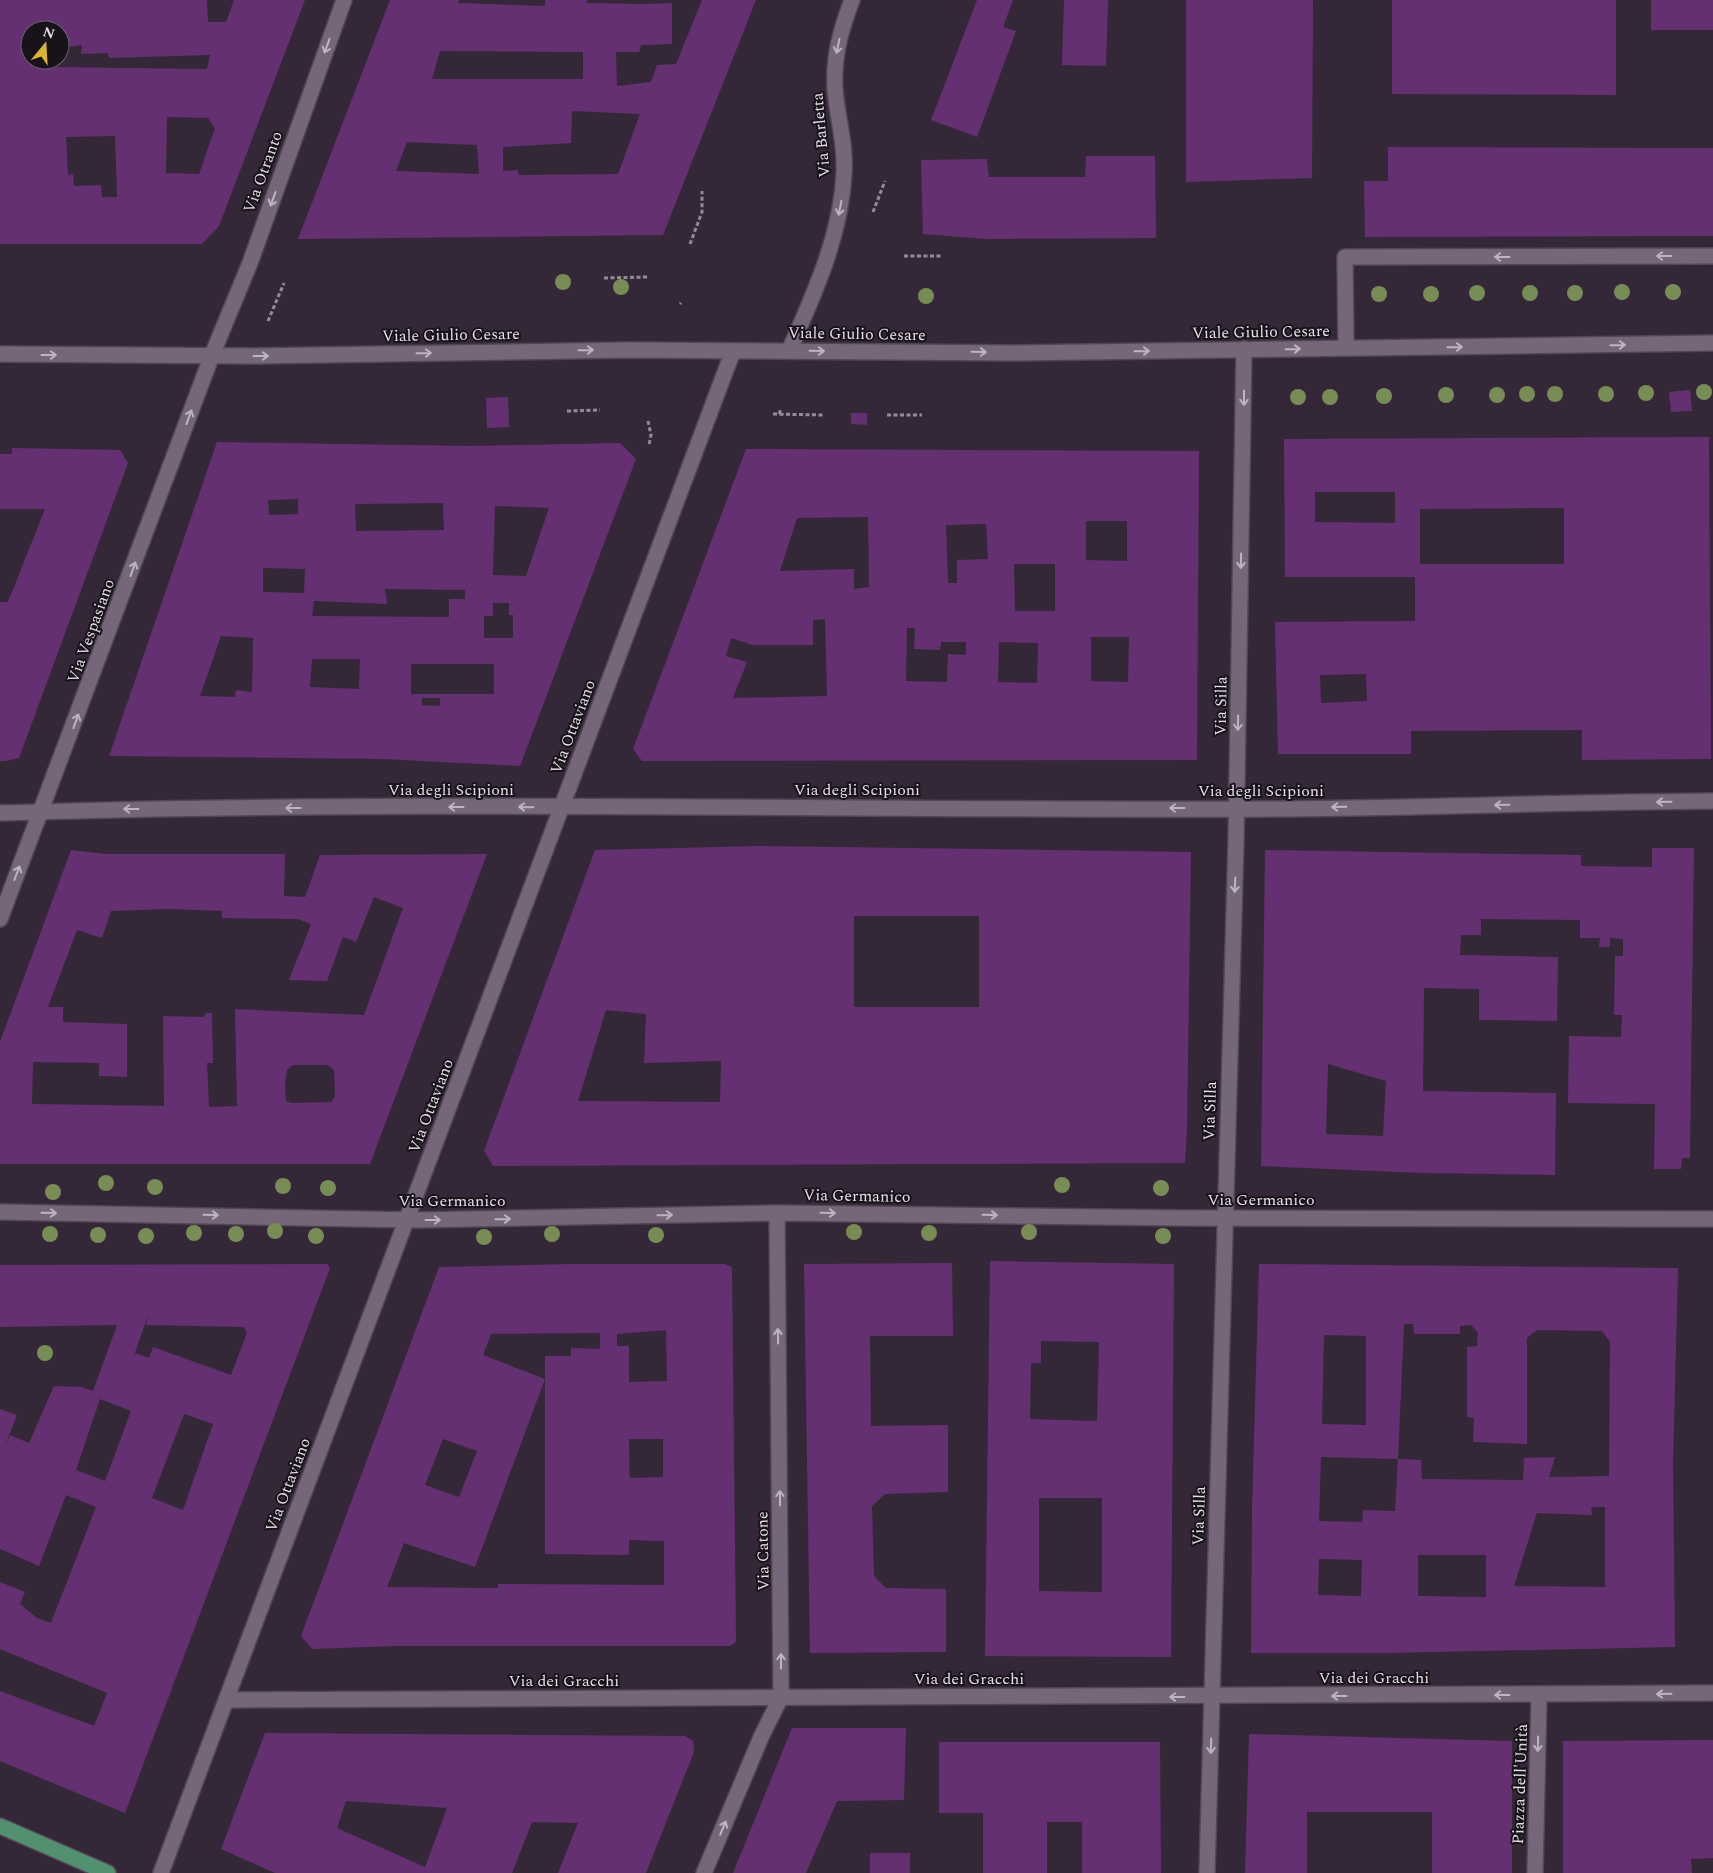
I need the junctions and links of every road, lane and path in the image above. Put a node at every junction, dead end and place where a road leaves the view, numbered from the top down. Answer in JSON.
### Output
{"nodes":[{"id":1,"x":344,"y":0,"type":"edge"},
{"id":2,"x":852,"y":0,"type":"edge"},
{"id":3,"x":885,"y":181,"type":"dead end"},
{"id":4,"x":702,"y":191,"type":"dead end"},
{"id":5,"x":873,"y":212,"type":"dead end"},
{"id":6,"x":690,"y":244,"type":"dead end"},
{"id":7,"x":904,"y":256,"type":"dead end"},
{"id":8,"x":941,"y":256,"type":"dead end"},
{"id":9,"x":1713,"y":256,"type":"edge"},
{"id":10,"x":648,"y":277,"type":"dead end"},
{"id":11,"x":604,"y":278,"type":"dead end"},
{"id":12,"x":284,"y":283,"type":"dead end"},
{"id":13,"x":268,"y":321,"type":"dead end"},
{"id":14,"x":1713,"y":343,"type":"edge"},
{"id":15,"x":1346,"y":348,"type":"junction"},
{"id":16,"x":1244,"y":349,"type":"junction"},
{"id":17,"x":733,"y":351,"type":"junction"},
{"id":18,"x":789,"y":351,"type":"junction"},
{"id":19,"x":0,"y":354,"type":"edge"},
{"id":20,"x":212,"y":355,"type":"junction"},
{"id":21,"x":780,"y":409,"type":"dead end"},
{"id":22,"x":600,"y":410,"type":"dead end"},
{"id":23,"x":567,"y":411,"type":"dead end"},
{"id":24,"x":773,"y":414,"type":"dead end"},
{"id":25,"x":778,"y":414,"type":"junction"},
{"id":26,"x":824,"y":415,"type":"dead end"},
{"id":27,"x":887,"y":415,"type":"dead end"},
{"id":28,"x":922,"y":415,"type":"dead end"},
{"id":29,"x":648,"y":421,"type":"dead end"},
{"id":30,"x":649,"y":444,"type":"dead end"},
{"id":31,"x":1713,"y":801,"type":"edge"},
{"id":32,"x":562,"y":808,"type":"junction"},
{"id":33,"x":1236,"y":808,"type":"junction"},
{"id":34,"x":41,"y":811,"type":"junction"},
{"id":35,"x":0,"y":813,"type":"edge"},
{"id":36,"x":0,"y":919,"type":"edge"},
{"id":37,"x":0,"y":1212,"type":"edge"},
{"id":38,"x":778,"y":1213,"type":"junction"},
{"id":39,"x":1225,"y":1217,"type":"junction"},
{"id":40,"x":407,"y":1219,"type":"junction"},
{"id":41,"x":1713,"y":1219,"type":"edge"},
{"id":42,"x":1713,"y":1693,"type":"edge"},
{"id":43,"x":1539,"y":1695,"type":"junction"},
{"id":44,"x":781,"y":1697,"type":"junction"},
{"id":45,"x":1212,"y":1697,"type":"junction"},
{"id":46,"x":226,"y":1700,"type":"junction"},
{"id":47,"x":0,"y":1826,"type":"edge"},
{"id":48,"x":108,"y":1873,"type":"edge"},
{"id":49,"x":161,"y":1873,"type":"edge"},
{"id":50,"x":704,"y":1873,"type":"edge"},
{"id":51,"x":1207,"y":1873,"type":"edge"},
{"id":52,"x":1535,"y":1873,"type":"edge"}],
"edges":[{"from":1,"to":20,"type":"street","name":"Via Otranto","one_way":true},
{"from":2,"to":18,"type":"street","name":"Via Barletta","one_way":true},
{"from":3,"to":5,"type":"path"},
{"from":4,"to":6,"type":"path"},
{"from":7,"to":8,"type":"path"},
{"from":9,"to":15,"type":"street","one_way":true},
{"from":10,"to":11,"type":"path"},
{"from":12,"to":13,"type":"path"},
{"from":15,"to":14,"type":"street","name":"Viale Giulio Cesare","one_way":true},
{"from":16,"to":15,"type":"street","name":"Viale Giulio Cesare","one_way":true},
{"from":18,"to":16,"type":"street","name":"Viale Giulio Cesare","one_way":true},
{"from":16,"to":33,"type":"street","name":"Via Silla","one_way":true},
{"from":17,"to":18,"type":"street","name":"Viale Giulio Cesare"},
{"from":20,"to":17,"type":"street","name":"Viale Giulio Cesare","one_way":true},
{"from":17,"to":32,"type":"street","name":"Via Ottaviano"},
{"from":19,"to":20,"type":"street","name":"Viale Giulio Cesare","one_way":true},
{"from":34,"to":20,"type":"street","name":"Via Vespasiano","one_way":true},
{"from":21,"to":25,"type":"path"},
{"from":22,"to":23,"type":"path"},
{"from":24,"to":25,"type":"path"},
{"from":25,"to":26,"type":"path"},
{"from":27,"to":28,"type":"path"},
{"from":29,"to":30,"type":"path"},
{"from":31,"to":33,"type":"street","name":"Via degli Scipioni","one_way":true},
{"from":33,"to":32,"type":"street","name":"Via degli Scipioni","one_way":true},
{"from":32,"to":34,"type":"street","name":"Via degli Scipioni","one_way":true},
{"from":32,"to":40,"type":"street","name":"Via Ottaviano"},
{"from":33,"to":39,"type":"street","name":"Via Silla","one_way":true},
{"from":34,"to":35,"type":"street","name":"Via degli Scipioni"},
{"from":36,"to":34,"type":"street","name":"Via Vespasiano","one_way":true},
{"from":37,"to":40,"type":"street","name":"Via Germanico","one_way":true},
{"from":38,"to":39,"type":"street","name":"Via Germanico","one_way":true},
{"from":40,"to":38,"type":"street","name":"Via Germanico","one_way":true},
{"from":44,"to":38,"type":"street","name":"Via Catone","one_way":true},
{"from":39,"to":41,"type":"street","name":"Via Germanico"},
{"from":39,"to":45,"type":"street","name":"Via Silla"},
{"from":40,"to":46,"type":"street","name":"Via Ottaviano"},
{"from":42,"to":43,"type":"street","name":"Via dei Gracchi","one_way":true},
{"from":43,"to":45,"type":"street","name":"Via dei Gracchi","one_way":true},
{"from":43,"to":52,"type":"street","name":"Piazza dell'Unità","one_way":true},
{"from":45,"to":44,"type":"street","name":"Via dei Gracchi","one_way":true},
{"from":44,"to":46,"type":"street","name":"Via dei Gracchi"},
{"from":50,"to":44,"type":"street","name":"Via Catone","one_way":true},
{"from":45,"to":51,"type":"street","name":"Via Silla","one_way":true},
{"from":46,"to":49,"type":"street","name":"Via Ottaviano"},
{"from":47,"to":48,"type":"main road"}]}
